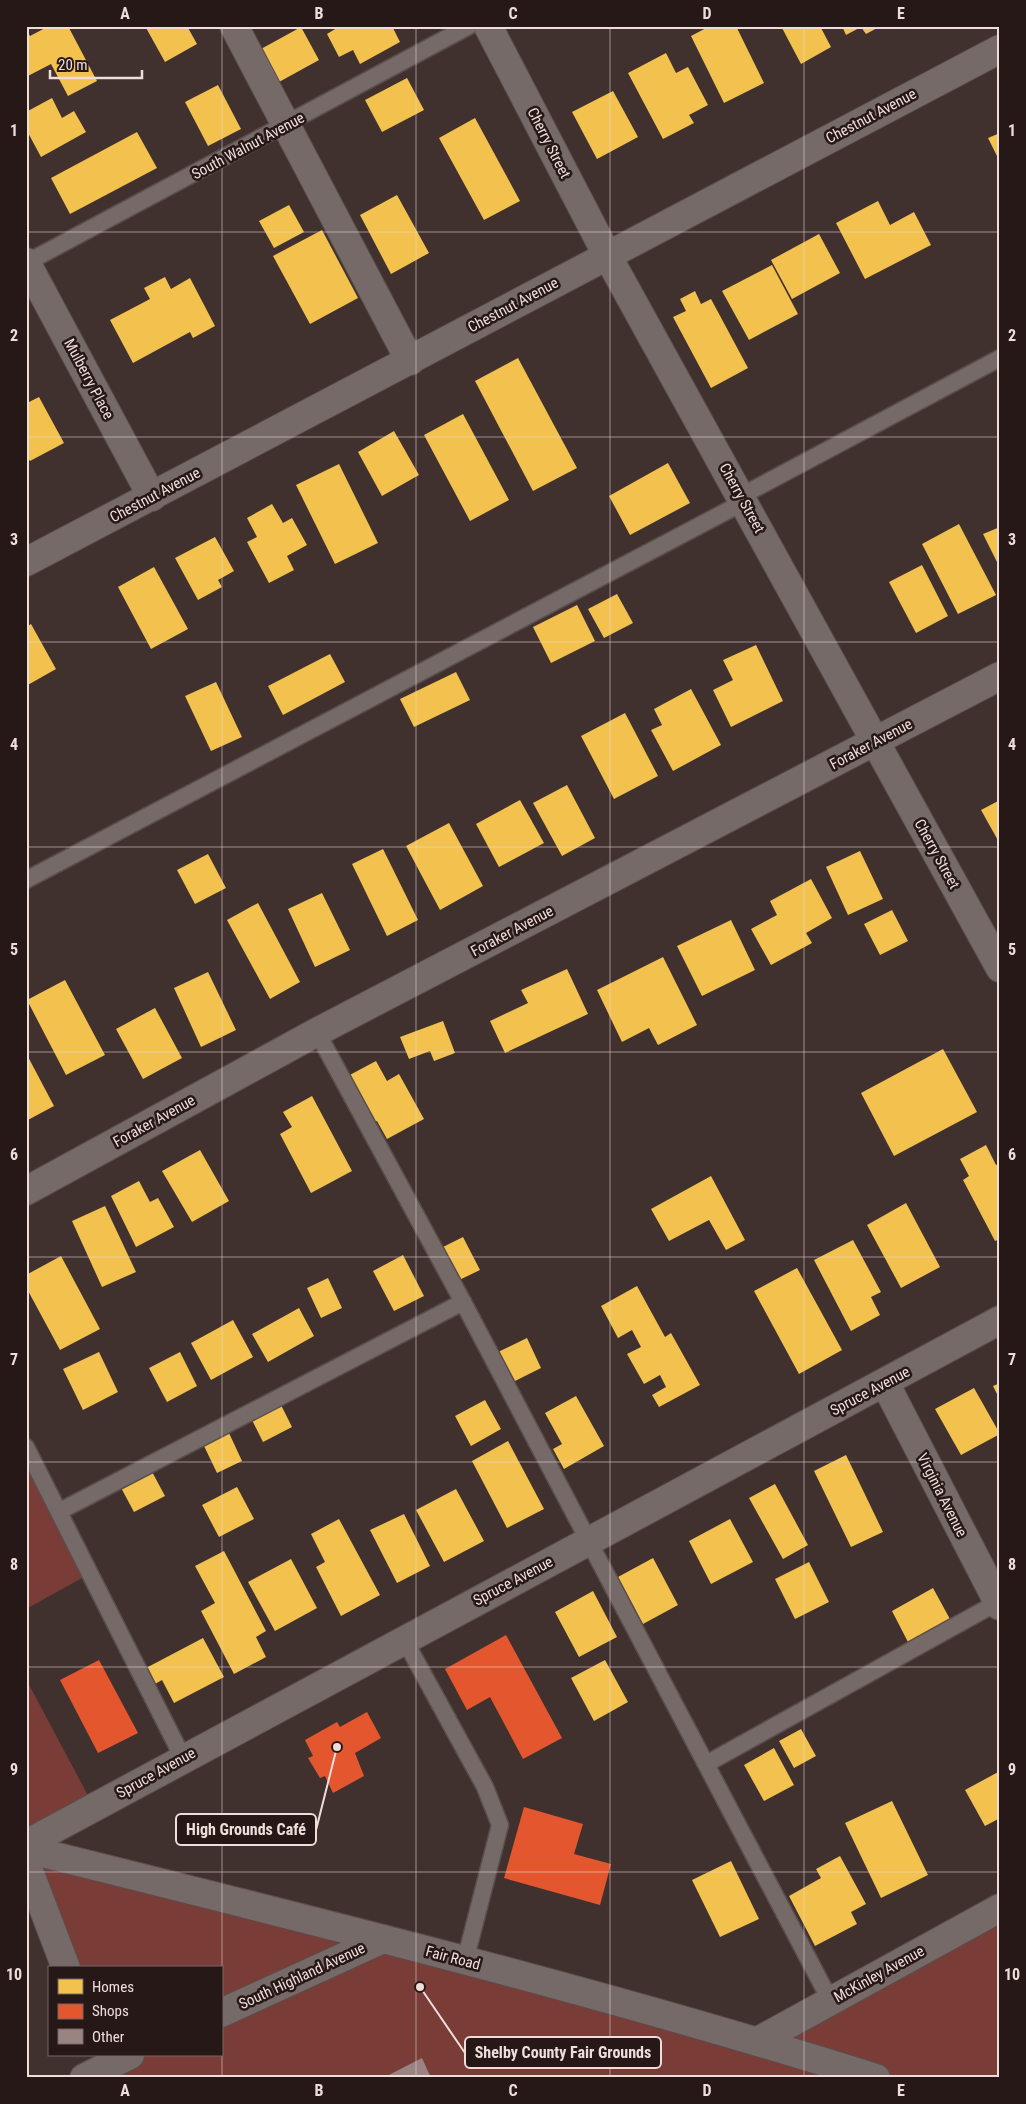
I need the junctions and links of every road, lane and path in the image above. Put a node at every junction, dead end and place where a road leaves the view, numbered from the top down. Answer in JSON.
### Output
{"nodes":[{"id":1,"x":234,"y":26,"type":"edge"},
{"id":2,"x":469,"y":26,"type":"edge"},
{"id":3,"x":488,"y":26,"type":"edge"},
{"id":4,"x":1000,"y":48,"type":"edge"},
{"id":5,"x":285,"y":126,"type":"junction"},
{"id":6,"x":607,"y":255,"type":"junction"},
{"id":7,"x":26,"y":263,"type":"edge"},
{"id":8,"x":1000,"y":358,"type":"edge"},
{"id":9,"x":410,"y":361,"type":"junction"},
{"id":10,"x":152,"y":497,"type":"junction"},
{"id":11,"x":742,"y":499,"type":"junction"},
{"id":12,"x":26,"y":562,"type":"edge"},
{"id":13,"x":1000,"y":676,"type":"edge"},
{"id":14,"x":875,"y":742,"type":"junction"},
{"id":15,"x":26,"y":880,"type":"edge"},
{"id":16,"x":1000,"y":968,"type":"edge"},
{"id":17,"x":317,"y":1032,"type":"junction"},
{"id":18,"x":26,"y":1191,"type":"edge"},
{"id":19,"x":463,"y":1302,"type":"junction"},
{"id":20,"x":1000,"y":1320,"type":"edge"},
{"id":21,"x":885,"y":1383,"type":"junction"},
{"id":22,"x":29,"y":1458,"type":"edge"},
{"id":23,"x":60,"y":1511,"type":"junction"},
{"id":24,"x":589,"y":1540,"type":"junction"},
{"id":25,"x":999,"y":1603,"type":"edge"},
{"id":26,"x":404,"y":1639,"type":"junction"},
{"id":27,"x":183,"y":1758,"type":"junction"},
{"id":28,"x":706,"y":1764,"type":"junction"},
{"id":29,"x":26,"y":1844,"type":"edge"},
{"id":30,"x":26,"y":1849,"type":"edge"},
{"id":31,"x":26,"y":1864,"type":"edge"},
{"id":32,"x":1000,"y":1908,"type":"edge"},
{"id":33,"x":383,"y":1939,"type":"junction"},
{"id":34,"x":465,"y":1961,"type":"junction"},
{"id":35,"x":65,"y":1966,"type":"edge"},
{"id":36,"x":830,"y":2000,"type":"junction"},
{"id":37,"x":222,"y":2013,"type":"edge"},
{"id":38,"x":758,"y":2041,"type":"junction"},
{"id":39,"x":128,"y":2056,"type":"edge"},
{"id":40,"x":99,"y":2070,"type":"edge"},
{"id":41,"x":876,"y":2078,"type":"edge"}],
"edges":[{"from":1,"to":5,"type":"street"},
{"from":2,"to":5,"type":"lane","name":"South Walnut Avenue"},
{"from":3,"to":6,"type":"street","name":"Cherry Street"},
{"from":4,"to":6,"type":"street","name":"Chestnut Avenue"},
{"from":5,"to":7,"type":"lane","name":"South Walnut Avenue"},
{"from":5,"to":9,"type":"street"},
{"from":6,"to":9,"type":"street","name":"Chestnut Avenue"},
{"from":6,"to":11,"type":"street","name":"Cherry Street"},
{"from":7,"to":10,"type":"street","name":"Mulberry Place"},
{"from":8,"to":11,"type":"lane"},
{"from":9,"to":10,"type":"street","name":"Chestnut Avenue"},
{"from":10,"to":12,"type":"street","name":"Chestnut Avenue"},
{"from":11,"to":14,"type":"street","name":"Cherry Street"},
{"from":11,"to":15,"type":"lane"},
{"from":13,"to":14,"type":"street","name":"Foraker Avenue"},
{"from":14,"to":16,"type":"street","name":"Cherry Street"},
{"from":14,"to":17,"type":"street","name":"Foraker Avenue"},
{"from":17,"to":18,"type":"street","name":"Foraker Avenue"},
{"from":17,"to":19,"type":"lane"},
{"from":19,"to":23,"type":"lane"},
{"from":19,"to":24,"type":"lane"},
{"from":20,"to":21,"type":"street","name":"Spruce Avenue"},
{"from":21,"to":24,"type":"street","name":"Spruce Avenue"},
{"from":21,"to":25,"type":"street","name":"Virginia Avenue"},
{"from":22,"to":23,"type":"lane"},
{"from":23,"to":27,"type":"lane"},
{"from":24,"to":26,"type":"street","name":"Spruce Avenue"},
{"from":24,"to":28,"type":"lane"},
{"from":25,"to":28,"type":"lane"},
{"from":26,"to":27,"type":"street","name":"Spruce Avenue"},
{"from":26,"to":34,"type":"lane"},
{"from":27,"to":29,"type":"street","name":"Spruce Avenue"},
{"from":28,"to":36,"type":"lane"},
{"from":30,"to":33,"type":"street","name":"Fair Road"},
{"from":31,"to":35,"type":"street"},
{"from":32,"to":36,"type":"street","name":"McKinley Avenue"},
{"from":33,"to":34,"type":"street","name":"Fair Road"},
{"from":33,"to":37,"type":"street","name":"South Highland Avenue"},
{"from":34,"to":38,"type":"street","name":"Fair Road"},
{"from":36,"to":38,"type":"street","name":"McKinley Avenue"},
{"from":38,"to":41,"type":"street","name":"Fair Road"},
{"from":39,"to":40,"type":"street"}]}
